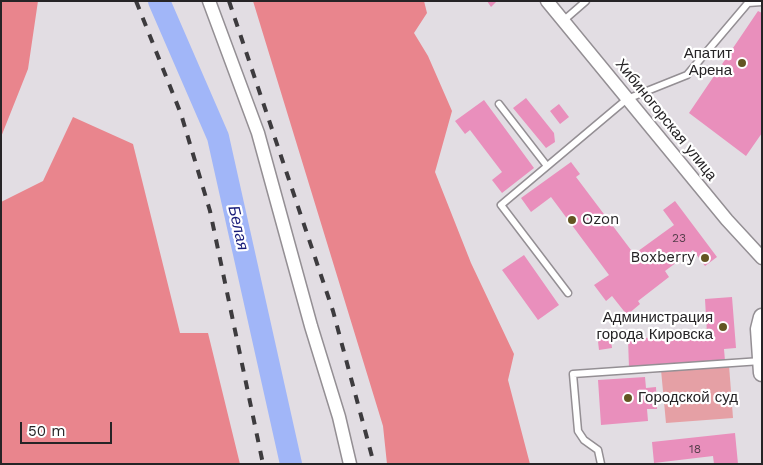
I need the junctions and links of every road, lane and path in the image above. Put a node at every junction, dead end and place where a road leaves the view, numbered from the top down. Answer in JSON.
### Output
{"nodes":[{"id":1,"x":209,"y":1,"type":"edge"},
{"id":2,"x":547,"y":1,"type":"edge"},
{"id":3,"x":586,"y":1,"type":"edge"},
{"id":4,"x":762,"y":2,"type":"edge"},
{"id":5,"x":563,"y":21,"type":"junction"},
{"id":6,"x":627,"y":99,"type":"junction"},
{"id":7,"x":499,"y":104,"type":"dead end"},
{"id":8,"x":547,"y":166,"type":"junction"},
{"id":9,"x":762,"y":258,"type":"edge"},
{"id":10,"x":568,"y":293,"type":"dead end"},
{"id":11,"x":762,"y":317,"type":"edge"},
{"id":12,"x":761,"y":367,"type":"edge"},
{"id":13,"x":350,"y":464,"type":"edge"},
{"id":14,"x":601,"y":464,"type":"edge"}],
"edges":[{"from":1,"to":13,"type":"street"},
{"from":2,"to":5,"type":"street","name":"Хибиногорская улица"},
{"from":3,"to":5,"type":"lane"},
{"from":4,"to":6,"type":"lane"},
{"from":5,"to":6,"type":"street","name":"Хибиногорская улица"},
{"from":6,"to":8,"type":"lane"},
{"from":6,"to":9,"type":"street","name":"Хибиногорская улица"},
{"from":7,"to":8,"type":"lane"},
{"from":8,"to":10,"type":"lane"},
{"from":11,"to":12,"type":"main road"},
{"from":12,"to":14,"type":"lane"}]}
